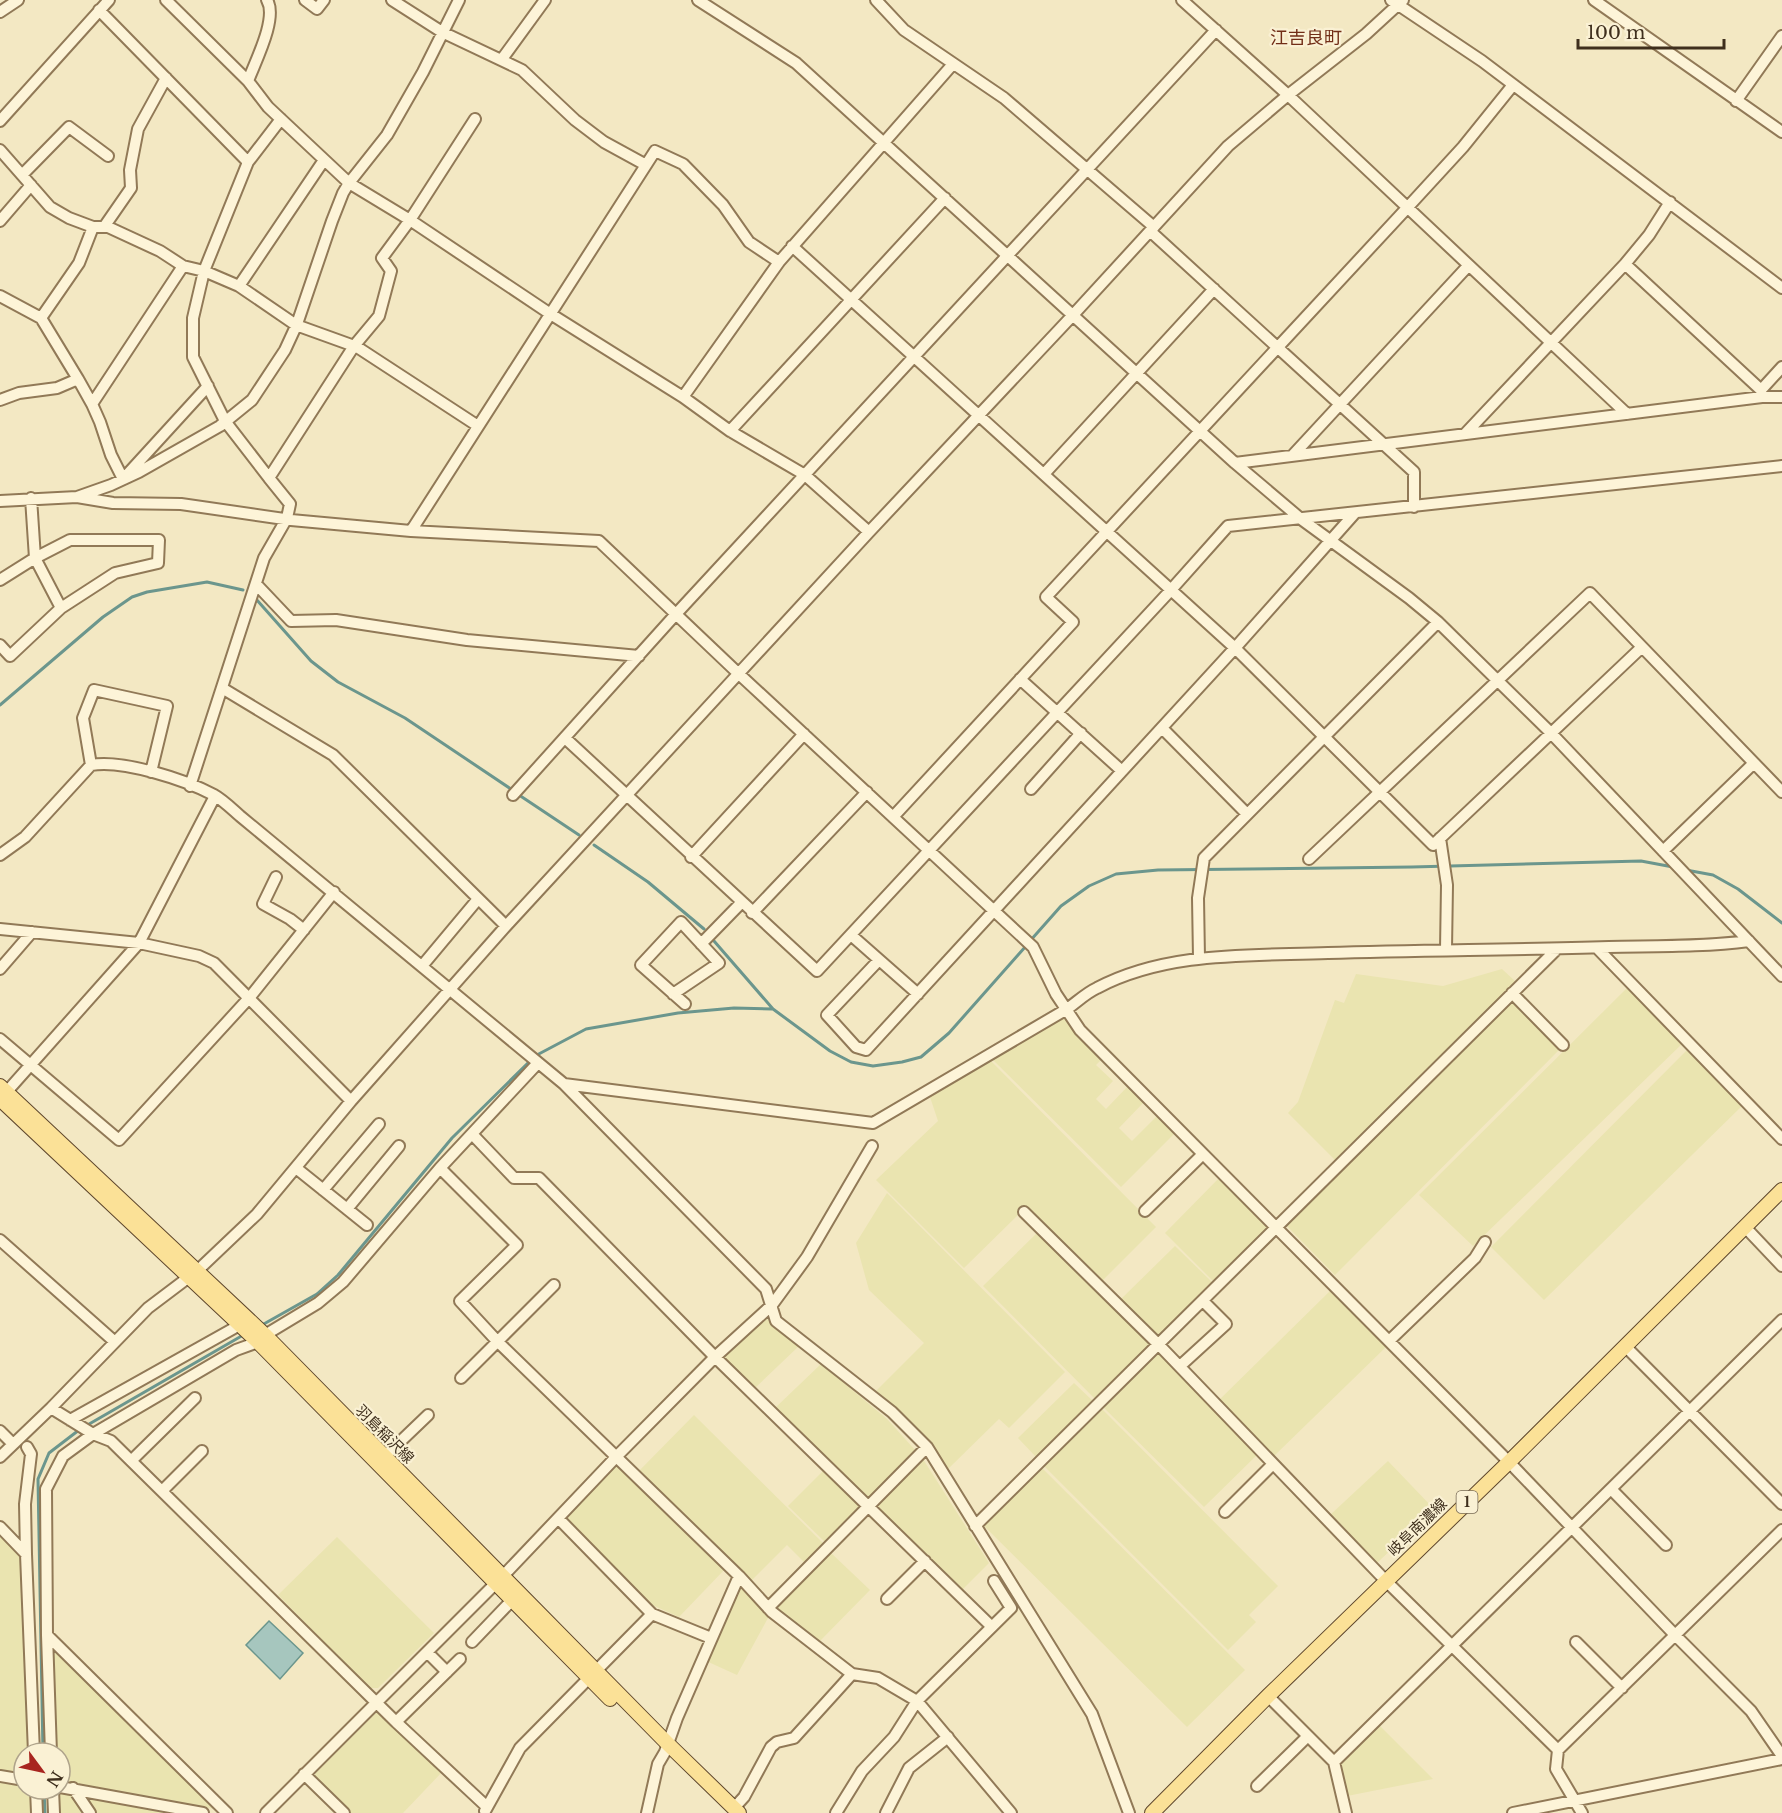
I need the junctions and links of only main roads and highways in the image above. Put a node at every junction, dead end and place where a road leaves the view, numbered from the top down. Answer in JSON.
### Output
{"nodes":[{"id":1,"x":1,"y":1095,"type":"edge"},
{"id":2,"x":1782,"y":1190,"type":"edge"},
{"id":3,"x":733,"y":1811,"type":"edge"},
{"id":4,"x":1152,"y":1813,"type":"edge"}],
"edges":[{"from":1,"to":3,"type":"main road","name":"羽島稲沢線"},
{"from":2,"to":4,"type":"main road","name":"岐阜南濃線","number":"1"}]}
